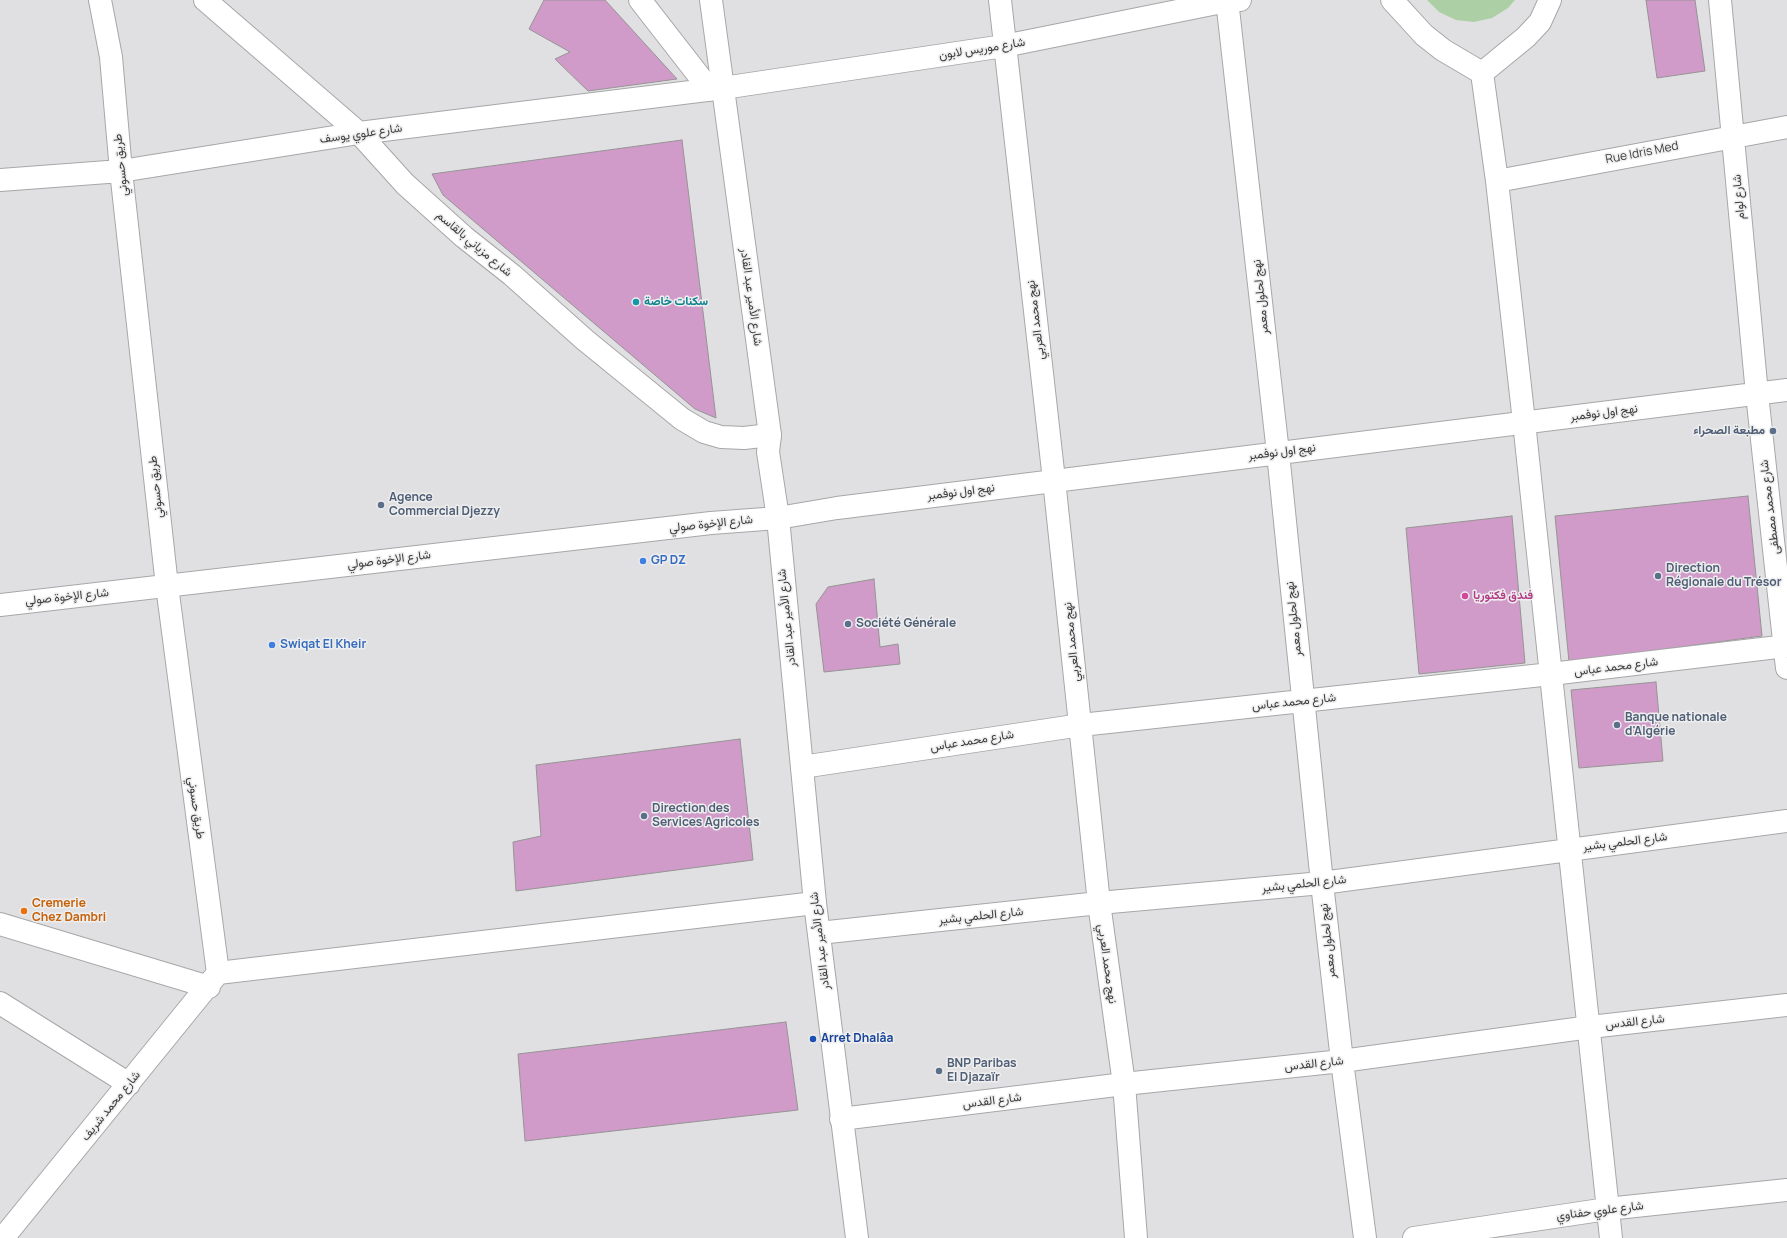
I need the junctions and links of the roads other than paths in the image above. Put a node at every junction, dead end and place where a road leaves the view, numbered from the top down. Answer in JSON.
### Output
{"nodes":[{"id":1,"x":100,"y":0,"type":"edge"},
{"id":2,"x":205,"y":0,"type":"edge"},
{"id":3,"x":640,"y":0,"type":"edge"},
{"id":4,"x":711,"y":0,"type":"edge"},
{"id":5,"x":1000,"y":0,"type":"edge"},
{"id":6,"x":1232,"y":0,"type":"edge"},
{"id":7,"x":1392,"y":0,"type":"edge"},
{"id":8,"x":1550,"y":0,"type":"edge"},
{"id":9,"x":1720,"y":0,"type":"edge"},
{"id":10,"x":1004,"y":46,"type":"junction"},
{"id":11,"x":1482,"y":73,"type":"junction"},
{"id":12,"x":717,"y":89,"type":"junction"},
{"id":13,"x":1787,"y":127,"type":"edge"},
{"id":14,"x":359,"y":133,"type":"junction"},
{"id":15,"x":1734,"y":136,"type":"junction"},
{"id":16,"x":121,"y":170,"type":"junction"},
{"id":17,"x":0,"y":180,"type":"edge"},
{"id":18,"x":1497,"y":181,"type":"junction"},
{"id":19,"x":1787,"y":390,"type":"edge"},
{"id":20,"x":1757,"y":394,"type":"junction"},
{"id":21,"x":1524,"y":422,"type":"junction"},
{"id":22,"x":770,"y":435,"type":"junction"},
{"id":23,"x":1278,"y":453,"type":"junction"},
{"id":24,"x":1054,"y":480,"type":"junction"},
{"id":25,"x":778,"y":518,"type":"junction"},
{"id":26,"x":167,"y":586,"type":"junction"},
{"id":27,"x":0,"y":605,"type":"edge"},
{"id":28,"x":1786,"y":646,"type":"edge"},
{"id":29,"x":1787,"y":668,"type":"edge"},
{"id":30,"x":1551,"y":674,"type":"junction"},
{"id":31,"x":1302,"y":700,"type":"junction"},
{"id":32,"x":1081,"y":725,"type":"junction"},
{"id":33,"x":802,"y":767,"type":"junction"},
{"id":34,"x":1787,"y":821,"type":"edge"},
{"id":35,"x":1568,"y":849,"type":"junction"},
{"id":36,"x":1322,"y":883,"type":"junction"},
{"id":37,"x":815,"y":903,"type":"junction"},
{"id":38,"x":1099,"y":903,"type":"junction"},
{"id":39,"x":0,"y":924,"type":"edge"},
{"id":40,"x":819,"y":933,"type":"junction"},
{"id":41,"x":214,"y":980,"type":"junction"},
{"id":42,"x":0,"y":1003,"type":"edge"},
{"id":43,"x":1787,"y":1005,"type":"edge"},
{"id":44,"x":1590,"y":1027,"type":"junction"},
{"id":45,"x":1342,"y":1061,"type":"junction"},
{"id":46,"x":129,"y":1084,"type":"junction"},
{"id":47,"x":1124,"y":1084,"type":"junction"},
{"id":48,"x":841,"y":1119,"type":"junction"},
{"id":49,"x":1787,"y":1190,"type":"edge"},
{"id":50,"x":1608,"y":1209,"type":"junction"},
{"id":51,"x":2,"y":1238,"type":"edge"},
{"id":52,"x":8,"y":1238,"type":"edge"},
{"id":53,"x":857,"y":1238,"type":"edge"},
{"id":54,"x":1136,"y":1238,"type":"edge"},
{"id":55,"x":1365,"y":1238,"type":"edge"},
{"id":56,"x":1414,"y":1238,"type":"edge"},
{"id":57,"x":1611,"y":1238,"type":"edge"}],
"edges":[{"from":1,"to":16,"type":"street","name":"طريق حسوني"},
{"from":2,"to":14,"type":"street","name":"شارع مزياني بالقاسم"},
{"from":3,"to":12,"type":"street"},
{"from":4,"to":12,"type":"street","name":"شارع الأمير عبد القادر"},
{"from":5,"to":10,"type":"street","name":"نهج محمد العربي"},
{"from":6,"to":10,"type":"street","name":"شارع موريس لابون"},
{"from":6,"to":23,"type":"street","name":"نهج لحلول معمر"},
{"from":7,"to":11,"type":"street"},
{"from":8,"to":11,"type":"street"},
{"from":9,"to":15,"type":"street","name":"شارع لوام"},
{"from":10,"to":12,"type":"street","name":"شارع موريس لابون"},
{"from":10,"to":24,"type":"street","name":"نهج محمد العربي"},
{"from":11,"to":18,"type":"street"},
{"from":12,"to":14,"type":"street","name":"شارع علوي يوسف"},
{"from":12,"to":22,"type":"street","name":"شارع الأمير عبد القادر"},
{"from":13,"to":15,"type":"street","name":"Rue Idris Med"},
{"from":14,"to":16,"type":"street","name":"شارع علوي يوسف"},
{"from":14,"to":22,"type":"street","name":"شارع مزياني بالقاسم"},
{"from":15,"to":18,"type":"street","name":"Rue Idris Med"},
{"from":15,"to":20,"type":"street","name":"شارع لوام"},
{"from":16,"to":17,"type":"street","name":"شارع علوي يوسف"},
{"from":16,"to":26,"type":"street","name":"طريق حسوني"},
{"from":18,"to":21,"type":"street"},
{"from":19,"to":20,"type":"street","name":"نهج اول نوفمبر"},
{"from":20,"to":21,"type":"street","name":"نهج اول نوفمبر"},
{"from":20,"to":28,"type":"street","name":"شارع محمد مصطفى"},
{"from":21,"to":23,"type":"street","name":"نهج اول نوفمبر"},
{"from":21,"to":30,"type":"street"},
{"from":22,"to":25,"type":"street","name":"شارع الأمير عبد القادر"},
{"from":23,"to":24,"type":"street","name":"نهج اول نوفمبر"},
{"from":23,"to":31,"type":"street","name":"نهج لحلول معمر"},
{"from":24,"to":25,"type":"street","name":"نهج اول نوفمبر"},
{"from":24,"to":32,"type":"street","name":"نهج محمد العربي"},
{"from":25,"to":26,"type":"street","name":"شارع الإخوة صولي"},
{"from":25,"to":33,"type":"street","name":"شارع الأمير عبد القادر"},
{"from":26,"to":27,"type":"street","name":"شارع الإخوة صولي"},
{"from":26,"to":41,"type":"street","name":"طريق حسوني"},
{"from":28,"to":29,"type":"street","name":"شارع محمد مصطفى"},
{"from":28,"to":30,"type":"street","name":"شارع محمد عباس"},
{"from":30,"to":31,"type":"street","name":"شارع محمد عباس"},
{"from":30,"to":35,"type":"street"},
{"from":31,"to":32,"type":"street","name":"شارع محمد عباس"},
{"from":31,"to":36,"type":"street","name":"نهج لحلول معمر"},
{"from":32,"to":33,"type":"street","name":"شارع محمد عباس"},
{"from":32,"to":38,"type":"street","name":"نهج محمد العربي"},
{"from":33,"to":37,"type":"street","name":"شارع الأمير عبد القادر"},
{"from":34,"to":35,"type":"street","name":"شارع الحلمي بشير"},
{"from":35,"to":36,"type":"street","name":"شارع الحلمي بشير"},
{"from":35,"to":44,"type":"street"},
{"from":36,"to":38,"type":"street","name":"شارع الحلمي بشير"},
{"from":36,"to":45,"type":"street","name":"نهج لحلول معمر"},
{"from":37,"to":40,"type":"street","name":"شارع الأمير عبد القادر"},
{"from":37,"to":41,"type":"street"},
{"from":38,"to":40,"type":"street","name":"شارع الحلمي بشير"},
{"from":38,"to":47,"type":"street","name":"نهج محمد العربي"},
{"from":39,"to":41,"type":"street"},
{"from":40,"to":48,"type":"street","name":"شارع الأمير عبد القادر"},
{"from":41,"to":46,"type":"street","name":"شارع محمد شريف"},
{"from":42,"to":46,"type":"street"},
{"from":43,"to":44,"type":"street","name":"شارع القدس"},
{"from":44,"to":45,"type":"street","name":"شارع القدس"},
{"from":44,"to":50,"type":"street"},
{"from":45,"to":47,"type":"street","name":"شارع القدس"},
{"from":45,"to":55,"type":"street","name":"نهج لحلول معمر"},
{"from":46,"to":51,"type":"street","name":"شارع محمد شريف"},
{"from":47,"to":48,"type":"street","name":"شارع القدس"},
{"from":47,"to":54,"type":"street","name":"نهج محمد العربي"},
{"from":48,"to":53,"type":"street","name":"شارع الأمير عبد القادر"},
{"from":49,"to":50,"type":"street","name":"شارع علوي حفناوي"},
{"from":50,"to":56,"type":"street","name":"شارع علوي حفناوي"},
{"from":50,"to":57,"type":"street"},
{"from":51,"to":52,"type":"street"}]}
